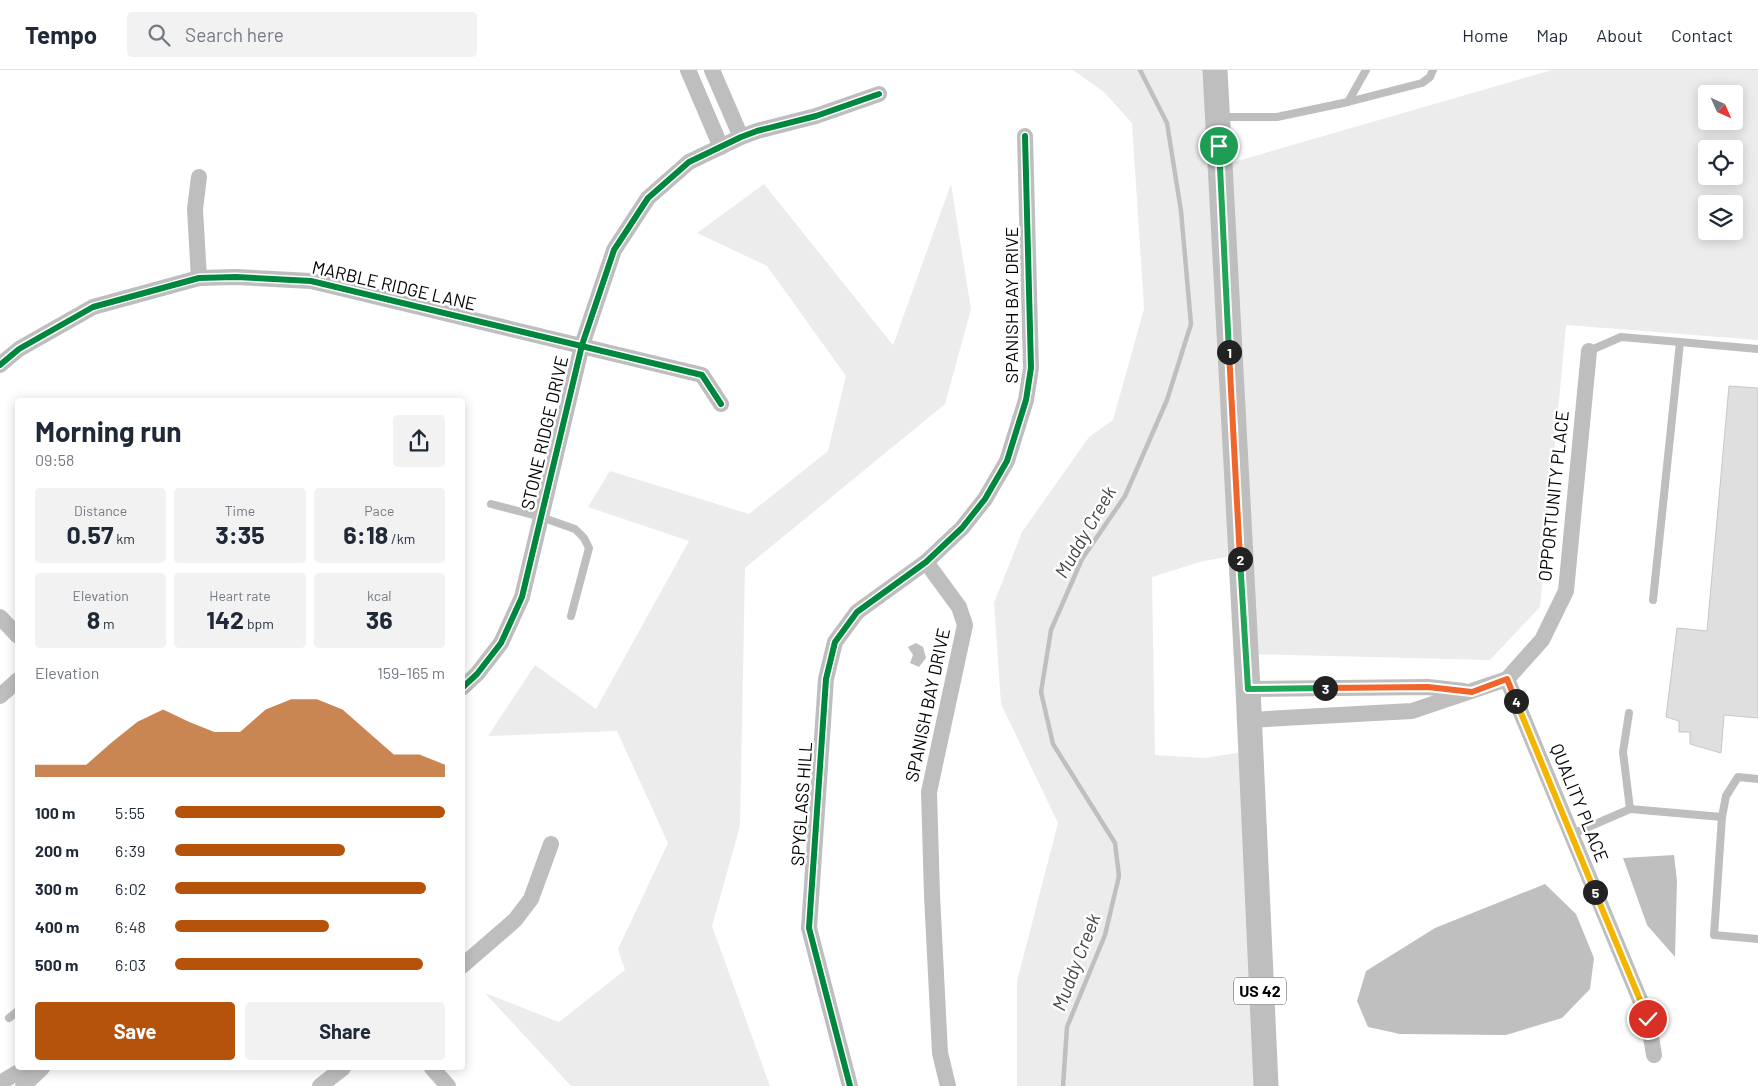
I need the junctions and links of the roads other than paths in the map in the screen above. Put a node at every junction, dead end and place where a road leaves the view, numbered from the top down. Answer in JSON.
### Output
{"nodes":[{"id":1,"x":688,"y":70,"type":"edge"},
{"id":2,"x":712,"y":70,"type":"edge"},
{"id":3,"x":1215,"y":70,"type":"edge"},
{"id":4,"x":1366,"y":70,"type":"edge"},
{"id":5,"x":1433,"y":70,"type":"edge"},
{"id":6,"x":879,"y":94,"type":"dead end"},
{"id":7,"x":1348,"y":102,"type":"junction"},
{"id":8,"x":1217,"y":118,"type":"junction"},
{"id":9,"x":1025,"y":136,"type":"dead end"},
{"id":10,"x":741,"y":137,"type":"junction"},
{"id":11,"x":721,"y":147,"type":"junction"},
{"id":12,"x":199,"y":177,"type":"dead end"},
{"id":13,"x":199,"y":278,"type":"junction"},
{"id":14,"x":1680,"y":342,"type":"junction"},
{"id":15,"x":582,"y":346,"type":"junction"},
{"id":16,"x":1758,"y":349,"type":"edge"},
{"id":17,"x":1589,"y":351,"type":"joint"},
{"id":18,"x":0,"y":365,"type":"edge"},
{"id":19,"x":721,"y":404,"type":"dead end"},
{"id":20,"x":491,"y":504,"type":"dead end"},
{"id":21,"x":541,"y":517,"type":"junction"},
{"id":22,"x":926,"y":562,"type":"junction"},
{"id":23,"x":1653,"y":600,"type":"dead end"},
{"id":24,"x":571,"y":616,"type":"dead end"},
{"id":25,"x":0,"y":617,"type":"edge"},
{"id":26,"x":15,"y":633,"type":"edge"},
{"id":27,"x":1507,"y":679,"type":"junction"},
{"id":28,"x":15,"y":683,"type":"edge"},
{"id":29,"x":465,"y":685,"type":"edge"},
{"id":30,"x":1248,"y":689,"type":"junction"},
{"id":31,"x":1472,"y":692,"type":"junction"},
{"id":32,"x":0,"y":696,"type":"edge"},
{"id":33,"x":1629,"y":713,"type":"dead end"},
{"id":34,"x":1249,"y":720,"type":"junction"},
{"id":35,"x":1758,"y":779,"type":"edge"},
{"id":36,"x":1630,"y":809,"type":"junction"},
{"id":37,"x":1722,"y":817,"type":"junction"},
{"id":38,"x":1570,"y":835,"type":"junction"},
{"id":39,"x":551,"y":844,"type":"dead end"},
{"id":40,"x":1758,"y":939,"type":"edge"},
{"id":41,"x":465,"y":963,"type":"edge"},
{"id":42,"x":15,"y":1013,"type":"edge"},
{"id":43,"x":8,"y":1018,"type":"dead end"},
{"id":44,"x":1654,"y":1055,"type":"dead end"},
{"id":45,"x":22,"y":1070,"type":"edge"},
{"id":46,"x":40,"y":1070,"type":"edge"},
{"id":47,"x":340,"y":1070,"type":"edge"},
{"id":48,"x":434,"y":1070,"type":"edge"},
{"id":49,"x":0,"y":1084,"type":"edge"},
{"id":50,"x":22,"y":1086,"type":"edge"},
{"id":51,"x":320,"y":1086,"type":"edge"},
{"id":52,"x":448,"y":1086,"type":"edge"},
{"id":53,"x":850,"y":1086,"type":"edge"},
{"id":54,"x":948,"y":1086,"type":"edge"},
{"id":55,"x":1266,"y":1086,"type":"edge"}],
"edges":[{"from":1,"to":11,"type":"street"},
{"from":2,"to":10,"type":"street"},
{"from":3,"to":8,"type":"main road","number":"US 42"},
{"from":4,"to":7,"type":"lane"},
{"from":5,"to":7,"type":"lane"},
{"from":6,"to":10,"type":"street","name":"STONE RIDGE DRIVE"},
{"from":7,"to":8,"type":"lane"},
{"from":8,"to":30,"type":"main road","number":"US 42"},
{"from":9,"to":22,"type":"street","name":"SPANISH BAY DRIVE"},
{"from":10,"to":11,"type":"street","name":"STONE RIDGE DRIVE"},
{"from":11,"to":15,"type":"street","name":"STONE RIDGE DRIVE"},
{"from":12,"to":13,"type":"street"},
{"from":13,"to":15,"type":"street","name":"MARBLE RIDGE LANE"},
{"from":13,"to":18,"type":"street","name":"MARBLE RIDGE LANE"},
{"from":14,"to":16,"type":"lane"},
{"from":14,"to":17,"type":"lane"},
{"from":14,"to":23,"type":"lane"},
{"from":15,"to":19,"type":"street","name":"MARBLE RIDGE LANE"},
{"from":15,"to":21,"type":"street","name":"STONE RIDGE DRIVE"},
{"from":17,"to":27,"type":"street","name":"OPPORTUNITY PLACE"},
{"from":20,"to":21,"type":"lane"},
{"from":21,"to":24,"type":"lane"},
{"from":21,"to":29,"type":"street","name":"STONE RIDGE DRIVE"},
{"from":22,"to":53,"type":"street","name":"SPYGLASS HILL"},
{"from":22,"to":54,"type":"street","name":"SPANISH BAY DRIVE"},
{"from":25,"to":26,"type":"street"},
{"from":27,"to":31,"type":"street","name":"OPPORTUNITY PLACE"},
{"from":27,"to":38,"type":"street","name":"QUALITY PLACE"},
{"from":28,"to":32,"type":"street"},
{"from":30,"to":31,"type":"street","name":"OPPORTUNITY PLACE"},
{"from":30,"to":34,"type":"main road","number":"US 42"},
{"from":31,"to":34,"type":"street","name":"OPPORTUNITY PLACE"},
{"from":33,"to":36,"type":"lane"},
{"from":34,"to":55,"type":"main road","number":"US 42"},
{"from":35,"to":37,"type":"lane"},
{"from":36,"to":37,"type":"lane"},
{"from":36,"to":38,"type":"lane"},
{"from":37,"to":40,"type":"lane"},
{"from":38,"to":44,"type":"street","name":"QUALITY PLACE"},
{"from":39,"to":41,"type":"street"},
{"from":42,"to":43,"type":"lane"},
{"from":45,"to":49,"type":"street"},
{"from":46,"to":50,"type":"street"},
{"from":47,"to":51,"type":"street"},
{"from":48,"to":52,"type":"street"}]}
